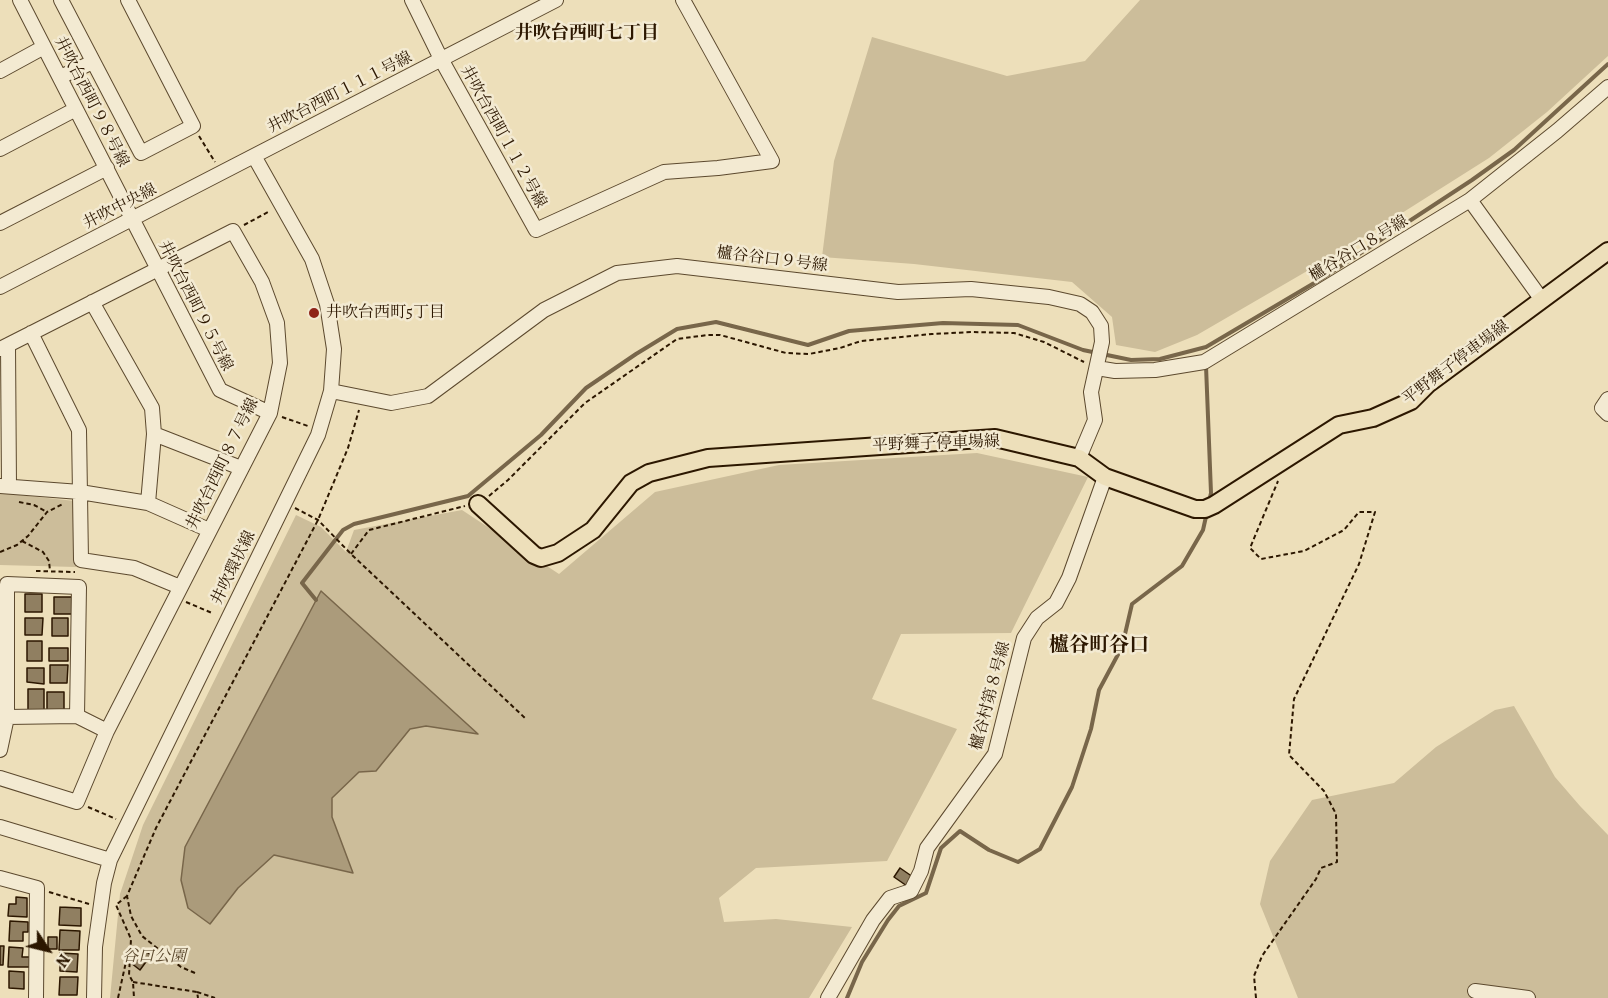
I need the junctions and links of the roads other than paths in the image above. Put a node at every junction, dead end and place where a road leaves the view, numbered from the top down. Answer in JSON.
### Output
{"nodes":[{"id":1,"x":21,"y":0,"type":"edge"},
{"id":2,"x":61,"y":0,"type":"edge"},
{"id":3,"x":128,"y":0,"type":"edge"},
{"id":4,"x":412,"y":0,"type":"edge"},
{"id":5,"x":556,"y":0,"type":"edge"},
{"id":6,"x":683,"y":0,"type":"edge"},
{"id":7,"x":44,"y":47,"type":"junction"},
{"id":8,"x":441,"y":59,"type":"junction"},
{"id":9,"x":93,"y":62,"type":"junction"},
{"id":10,"x":0,"y":71,"type":"edge"},
{"id":11,"x":60,"y":77,"type":"junction"},
{"id":12,"x":1608,"y":87,"type":"edge"},
{"id":13,"x":76,"y":109,"type":"junction"},
{"id":14,"x":0,"y":149,"type":"edge"},
{"id":15,"x":254,"y":156,"type":"junction"},
{"id":16,"x":107,"y":168,"type":"junction"},
{"id":17,"x":1470,"y":200,"type":"junction"},
{"id":18,"x":132,"y":220,"type":"junction"},
{"id":19,"x":0,"y":223,"type":"edge"},
{"id":20,"x":1608,"y":251,"type":"edge"},
{"id":21,"x":158,"y":269,"type":"junction"},
{"id":22,"x":0,"y":287,"type":"edge"},
{"id":23,"x":1542,"y":300,"type":"junction"},
{"id":24,"x":92,"y":302,"type":"junction"},
{"id":25,"x":31,"y":333,"type":"junction"},
{"id":26,"x":4,"y":347,"type":"edge"},
{"id":27,"x":1099,"y":357,"type":"junction"},
{"id":28,"x":331,"y":391,"type":"junction"},
{"id":29,"x":270,"y":413,"type":"junction"},
{"id":30,"x":154,"y":434,"type":"junction"},
{"id":31,"x":1079,"y":458,"type":"junction"},
{"id":32,"x":241,"y":468,"type":"junction"},
{"id":33,"x":1105,"y":477,"type":"junction"},
{"id":34,"x":4,"y":486,"type":"edge"},
{"id":35,"x":80,"y":492,"type":"junction"},
{"id":36,"x":148,"y":503,"type":"junction"},
{"id":37,"x":478,"y":504,"type":"road end"},
{"id":38,"x":209,"y":530,"type":"junction"},
{"id":39,"x":3,"y":584,"type":"edge"},
{"id":40,"x":177,"y":593,"type":"junction"},
{"id":41,"x":77,"y":716,"type":"junction"},
{"id":42,"x":7,"y":717,"type":"junction"},
{"id":43,"x":107,"y":731,"type":"junction"},
{"id":44,"x":0,"y":750,"type":"edge"},
{"id":45,"x":0,"y":778,"type":"edge"},
{"id":46,"x":0,"y":827,"type":"edge"},
{"id":47,"x":110,"y":860,"type":"junction"},
{"id":48,"x":0,"y":878,"type":"edge"},
{"id":49,"x":1475,"y":991,"type":"dead end"},
{"id":50,"x":36,"y":998,"type":"edge"},
{"id":51,"x":94,"y":998,"type":"edge"},
{"id":52,"x":828,"y":998,"type":"edge"},
{"id":53,"x":1528,"y":998,"type":"edge"}],
"edges":[{"from":1,"to":7,"type":"street","name":"井吹台西町９８号線"},
{"from":2,"to":9,"type":"street"},
{"from":3,"to":9,"type":"street"},
{"from":4,"to":8,"type":"street"},
{"from":5,"to":8,"type":"street","name":"井吹台西町１１１号線"},
{"from":6,"to":8,"type":"street","name":"井吹台西町１１２号線"},
{"from":7,"to":10,"type":"street"},
{"from":7,"to":11,"type":"street","name":"井吹台西町９８号線"},
{"from":8,"to":15,"type":"street","name":"井吹台西町１１１号線"},
{"from":9,"to":11,"type":"street"},
{"from":11,"to":13,"type":"street","name":"井吹台西町９８号線"},
{"from":12,"to":17,"type":"street","name":"櫨谷谷口８号線"},
{"from":13,"to":14,"type":"street"},
{"from":13,"to":16,"type":"street","name":"井吹台西町９８号線"},
{"from":15,"to":18,"type":"street","name":"井吹中央線"},
{"from":15,"to":28,"type":"street","name":"井吹環状線"},
{"from":16,"to":18,"type":"street","name":"井吹台西町９８号線"},
{"from":16,"to":19,"type":"street"},
{"from":17,"to":23,"type":"street"},
{"from":17,"to":27,"type":"street","name":"櫨谷谷口８号線"},
{"from":18,"to":21,"type":"street","name":"井吹台西町９５号線"},
{"from":18,"to":22,"type":"street","name":"井吹中央線"},
{"from":20,"to":23,"type":"main road","name":"平野舞子停車場線"},
{"from":21,"to":24,"type":"street"},
{"from":21,"to":29,"type":"street","name":"井吹台西町９５号線"},
{"from":21,"to":29,"type":"street","name":"井吹台西町８７号線"},
{"from":23,"to":33,"type":"main road","name":"平野舞子停車場線"},
{"from":24,"to":25,"type":"street"},
{"from":24,"to":30,"type":"street"},
{"from":25,"to":26,"type":"street"},
{"from":25,"to":35,"type":"street"},
{"from":26,"to":34,"type":"street"},
{"from":27,"to":28,"type":"street","name":"櫨谷谷口９号線"},
{"from":27,"to":31,"type":"street","name":"櫨谷谷口９号線"},
{"from":28,"to":47,"type":"street","name":"井吹環状線"},
{"from":29,"to":32,"type":"street","name":"井吹台西町８７号線"},
{"from":30,"to":32,"type":"street"},
{"from":30,"to":36,"type":"street"},
{"from":31,"to":33,"type":"main road","name":"平野舞子停車場線"},
{"from":31,"to":37,"type":"main road","name":"平野舞子停車場線"},
{"from":32,"to":38,"type":"street","name":"井吹台西町８７号線"},
{"from":33,"to":52,"type":"street","name":"櫨谷村第８号線"},
{"from":34,"to":35,"type":"street"},
{"from":35,"to":36,"type":"street"},
{"from":35,"to":40,"type":"street"},
{"from":36,"to":38,"type":"street"},
{"from":38,"to":40,"type":"street","name":"井吹台西町８７号線"},
{"from":39,"to":41,"type":"street"},
{"from":39,"to":42,"type":"street"},
{"from":40,"to":43,"type":"street","name":"井吹台西町８７号線"},
{"from":41,"to":42,"type":"street"},
{"from":41,"to":43,"type":"street"},
{"from":42,"to":44,"type":"street"},
{"from":43,"to":45,"type":"street","name":"井吹台西町８７号線"},
{"from":46,"to":47,"type":"street"},
{"from":47,"to":51,"type":"street","name":"井吹環状線"},
{"from":48,"to":50,"type":"street"},
{"from":49,"to":53,"type":"street"}]}
